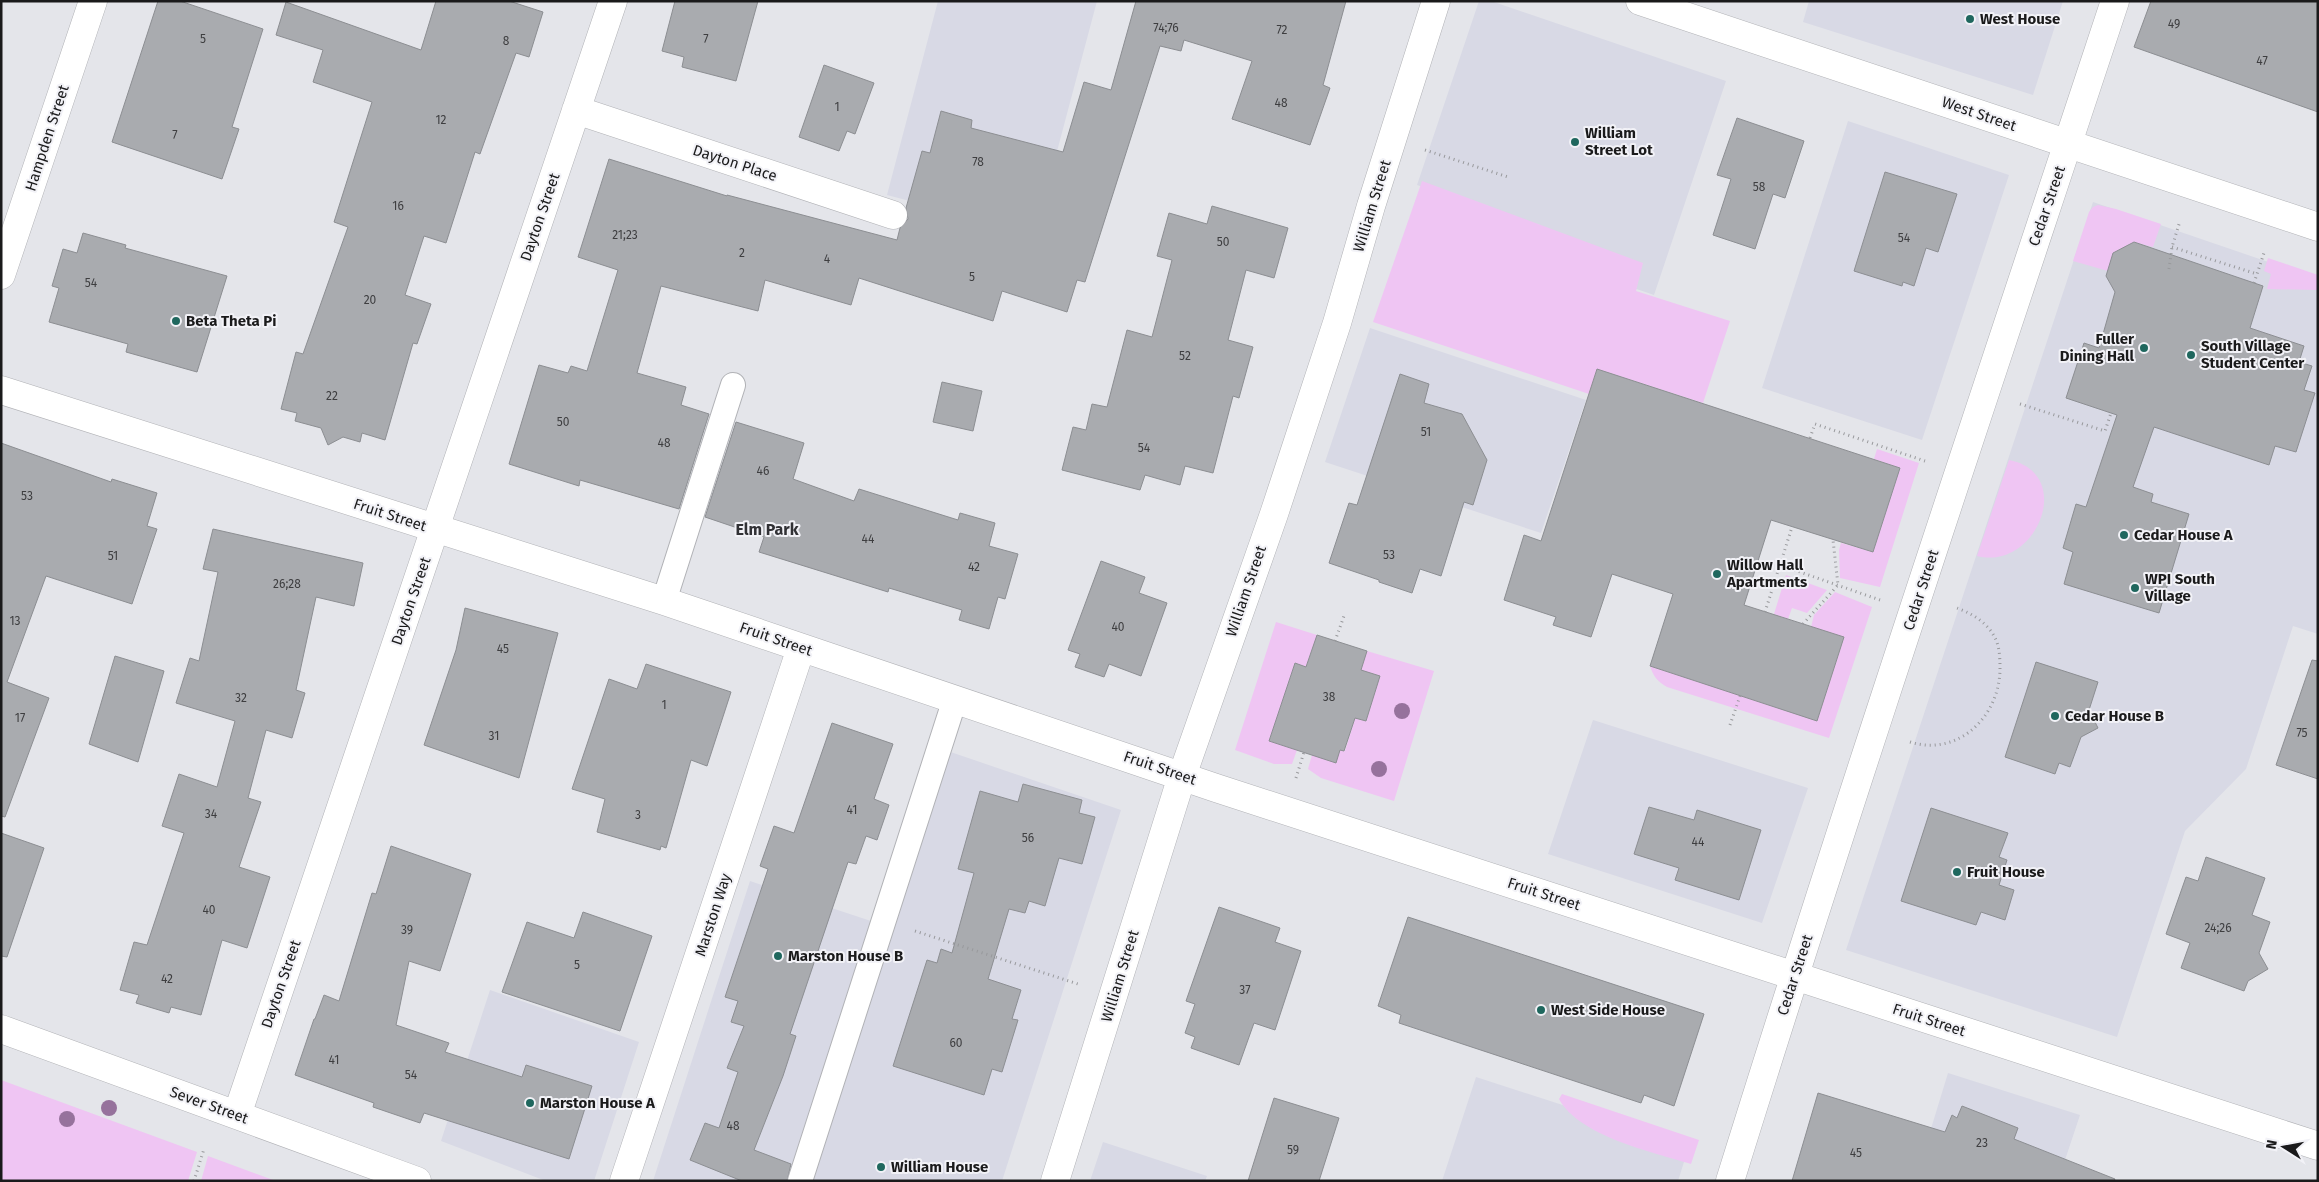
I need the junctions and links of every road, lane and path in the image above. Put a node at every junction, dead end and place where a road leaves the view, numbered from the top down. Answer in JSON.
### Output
{"nodes":[{"id":1,"x":93,"y":1,"type":"edge"},
{"id":2,"x":614,"y":1,"type":"edge"},
{"id":3,"x":1436,"y":1,"type":"edge"},
{"id":4,"x":1640,"y":1,"type":"edge"},
{"id":5,"x":2115,"y":1,"type":"edge"},
{"id":6,"x":576,"y":110,"type":"junction"},
{"id":7,"x":2068,"y":144,"type":"junction"},
{"id":8,"x":1422,"y":149,"type":"dead end"},
{"id":9,"x":1508,"y":178,"type":"dead end"},
{"id":10,"x":893,"y":215,"type":"dead end"},
{"id":11,"x":2180,"y":221,"type":"dead end"},
{"id":12,"x":2318,"y":227,"type":"edge"},
{"id":13,"x":2172,"y":247,"type":"junction"},
{"id":14,"x":2264,"y":250,"type":"dead end"},
{"id":15,"x":2169,"y":269,"type":"dead end"},
{"id":16,"x":2257,"y":274,"type":"junction"},
{"id":17,"x":1,"y":275,"type":"edge"},
{"id":18,"x":2254,"y":283,"type":"dead end"},
{"id":19,"x":733,"y":385,"type":"dead end"},
{"id":20,"x":1,"y":390,"type":"edge"},
{"id":21,"x":2019,"y":404,"type":"dead end"},
{"id":22,"x":2111,"y":413,"type":"dead end"},
{"id":23,"x":1810,"y":438,"type":"dead end"},
{"id":24,"x":1926,"y":461,"type":"dead end"},
{"id":25,"x":1792,"y":527,"type":"dead end"},
{"id":26,"x":435,"y":529,"type":"junction"},
{"id":27,"x":1833,"y":540,"type":"dead end"},
{"id":28,"x":1780,"y":565,"type":"junction"},
{"id":29,"x":1838,"y":585,"type":"junction"},
{"id":30,"x":1881,"y":600,"type":"dead end"},
{"id":31,"x":664,"y":601,"type":"junction"},
{"id":32,"x":1954,"y":608,"type":"dead end"},
{"id":33,"x":1765,"y":612,"type":"dead end"},
{"id":34,"x":1344,"y":616,"type":"dead end"},
{"id":35,"x":1803,"y":624,"type":"dead end"},
{"id":36,"x":1335,"y":641,"type":"dead end"},
{"id":37,"x":801,"y":648,"type":"junction"},
{"id":38,"x":1740,"y":696,"type":"dead end"},
{"id":39,"x":955,"y":699,"type":"junction"},
{"id":40,"x":1730,"y":725,"type":"dead end"},
{"id":41,"x":1910,"y":742,"type":"dead end"},
{"id":42,"x":1304,"y":752,"type":"dead end"},
{"id":43,"x":1182,"y":776,"type":"junction"},
{"id":44,"x":1296,"y":778,"type":"dead end"},
{"id":45,"x":883,"y":920,"type":"junction"},
{"id":46,"x":1795,"y":976,"type":"junction"},
{"id":47,"x":1078,"y":984,"type":"dead end"},
{"id":48,"x":1,"y":1029,"type":"edge"},
{"id":49,"x":237,"y":1115,"type":"junction"},
{"id":50,"x":2318,"y":1146,"type":"edge"},
{"id":51,"x":204,"y":1149,"type":"dead end"},
{"id":52,"x":194,"y":1181,"type":"edge"},
{"id":53,"x":417,"y":1181,"type":"edge"},
{"id":54,"x":624,"y":1181,"type":"edge"},
{"id":55,"x":800,"y":1181,"type":"edge"},
{"id":56,"x":1055,"y":1181,"type":"edge"},
{"id":57,"x":1730,"y":1181,"type":"edge"}],
"edges":[{"from":1,"to":17,"type":"street","name":"Hampden Street"},
{"from":2,"to":6,"type":"street","name":"Dayton Street"},
{"from":3,"to":43,"type":"street","name":"William Street"},
{"from":4,"to":7,"type":"street","name":"West Street"},
{"from":5,"to":7,"type":"street","name":"Cedar Street"},
{"from":6,"to":10,"type":"street","name":"Dayton Place"},
{"from":6,"to":26,"type":"street","name":"Dayton Street"},
{"from":7,"to":12,"type":"street","name":"West Street"},
{"from":7,"to":46,"type":"street","name":"Cedar Street"},
{"from":8,"to":9,"type":"path"},
{"from":11,"to":13,"type":"path"},
{"from":13,"to":15,"type":"path"},
{"from":13,"to":16,"type":"path"},
{"from":14,"to":16,"type":"path"},
{"from":16,"to":18,"type":"path"},
{"from":19,"to":31,"type":"lane"},
{"from":20,"to":26,"type":"street","name":"Fruit Street"},
{"from":21,"to":22,"type":"path"},
{"from":23,"to":24,"type":"path"},
{"from":25,"to":28,"type":"path"},
{"from":26,"to":31,"type":"street","name":"Fruit Street"},
{"from":26,"to":49,"type":"street","name":"Dayton Street"},
{"from":27,"to":29,"type":"path"},
{"from":28,"to":29,"type":"path"},
{"from":28,"to":33,"type":"path"},
{"from":29,"to":30,"type":"path"},
{"from":29,"to":35,"type":"path"},
{"from":31,"to":37,"type":"street","name":"Fruit Street"},
{"from":32,"to":41,"type":"path"},
{"from":34,"to":36,"type":"path"},
{"from":37,"to":39,"type":"street","name":"Fruit Street"},
{"from":37,"to":54,"type":"street","name":"Marston Way"},
{"from":38,"to":40,"type":"path"},
{"from":39,"to":43,"type":"street","name":"Fruit Street"},
{"from":39,"to":45,"type":"lane"},
{"from":42,"to":44,"type":"path"},
{"from":43,"to":46,"type":"street","name":"Fruit Street"},
{"from":43,"to":56,"type":"street","name":"William Street"},
{"from":45,"to":47,"type":"path"},
{"from":45,"to":55,"type":"lane"},
{"from":46,"to":50,"type":"street","name":"Fruit Street"},
{"from":46,"to":57,"type":"street","name":"Cedar Street"},
{"from":48,"to":49,"type":"street","name":"Sever Street"},
{"from":49,"to":53,"type":"street","name":"Sever Street"},
{"from":51,"to":52,"type":"path"}]}
